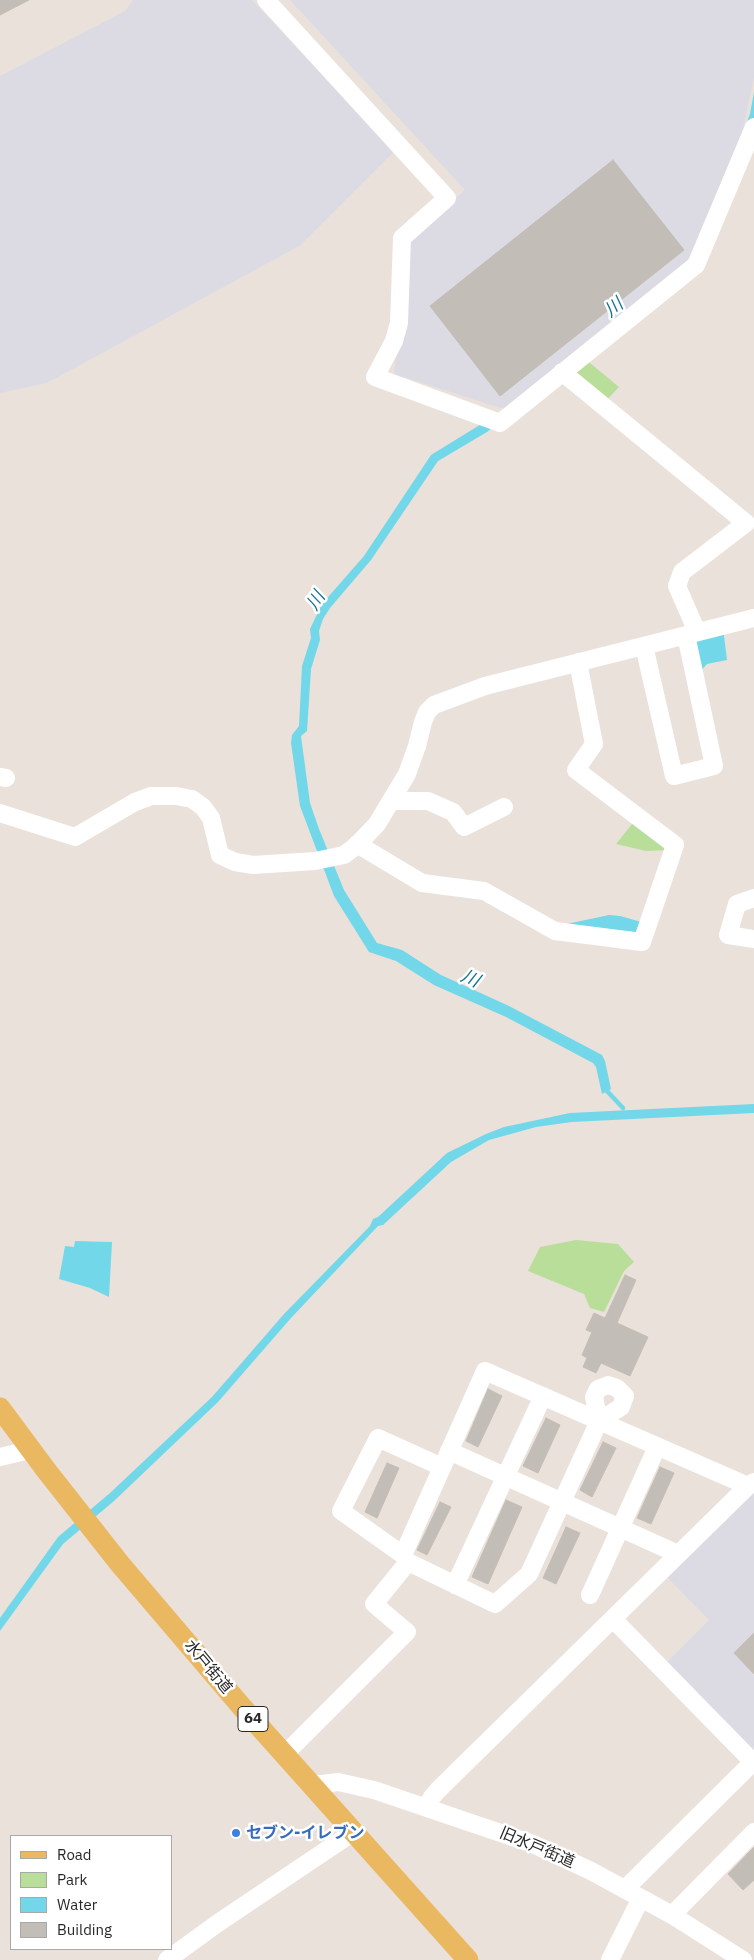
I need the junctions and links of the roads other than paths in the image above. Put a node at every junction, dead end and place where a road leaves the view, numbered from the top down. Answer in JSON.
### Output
{"nodes":[{"id":1,"x":266,"y":0,"type":"edge"},
{"id":2,"x":754,"y":127,"type":"edge"},
{"id":3,"x":562,"y":372,"type":"junction"},
{"id":4,"x":754,"y":618,"type":"edge"},
{"id":5,"x":691,"y":633,"type":"junction"},
{"id":6,"x":644,"y":646,"type":"junction"},
{"id":7,"x":578,"y":662,"type":"junction"},
{"id":8,"x":391,"y":801,"type":"junction"},
{"id":9,"x":504,"y":808,"type":"dead end"},
{"id":10,"x":0,"y":813,"type":"edge"},
{"id":11,"x":357,"y":844,"type":"junction"},
{"id":12,"x":754,"y":898,"type":"edge"},
{"id":13,"x":754,"y":939,"type":"edge"},
{"id":14,"x":543,"y":1396,"type":"junction"},
{"id":15,"x":2,"y":1413,"type":"edge"},
{"id":16,"x":599,"y":1421,"type":"junction"},
{"id":17,"x":657,"y":1447,"type":"junction"},
{"id":18,"x":30,"y":1450,"type":"junction"},
{"id":19,"x":0,"y":1457,"type":"edge"},
{"id":20,"x":446,"y":1459,"type":"junction"},
{"id":21,"x":506,"y":1477,"type":"junction"},
{"id":22,"x":751,"y":1484,"type":"edge"},
{"id":23,"x":561,"y":1502,"type":"junction"},
{"id":24,"x":620,"y":1529,"type":"junction"},
{"id":25,"x":678,"y":1554,"type":"junction"},
{"id":26,"x":406,"y":1558,"type":"junction"},
{"id":27,"x":455,"y":1585,"type":"junction"},
{"id":28,"x":590,"y":1595,"type":"dead end"},
{"id":29,"x":612,"y":1619,"type":"junction"},
{"id":30,"x":285,"y":1754,"type":"junction"},
{"id":31,"x":313,"y":1785,"type":"junction"},
{"id":32,"x":427,"y":1807,"type":"junction"},
{"id":33,"x":355,"y":1831,"type":"junction"},
{"id":34,"x":754,"y":1832,"type":"edge"},
{"id":35,"x":625,"y":1889,"type":"junction"},
{"id":36,"x":641,"y":1898,"type":"junction"},
{"id":37,"x":672,"y":1915,"type":"junction"},
{"id":38,"x":179,"y":1957,"type":"edge"},
{"id":39,"x":468,"y":1960,"type":"edge"},
{"id":40,"x":610,"y":1960,"type":"edge"},
{"id":41,"x":743,"y":1960,"type":"edge"}],
"edges":[{"from":1,"to":3,"type":"street"},
{"from":2,"to":3,"type":"street"},
{"from":3,"to":5,"type":"street"},
{"from":4,"to":5,"type":"street"},
{"from":5,"to":6,"type":"street"},
{"from":5,"to":6,"type":"street"},
{"from":6,"to":7,"type":"street"},
{"from":7,"to":8,"type":"street"},
{"from":7,"to":11,"type":"street"},
{"from":8,"to":9,"type":"street"},
{"from":8,"to":11,"type":"street"},
{"from":10,"to":11,"type":"street"},
{"from":12,"to":13,"type":"street"},
{"from":14,"to":16,"type":"street"},
{"from":14,"to":20,"type":"street"},
{"from":14,"to":21,"type":"street"},
{"from":15,"to":18,"type":"main road","name":"水戸街道","number":"64"},
{"from":16,"to":17,"type":"street"},
{"from":16,"to":23,"type":"street"},
{"from":17,"to":22,"type":"street"},
{"from":17,"to":24,"type":"street"},
{"from":18,"to":19,"type":"street"},
{"from":18,"to":30,"type":"main road","name":"水戸街道","number":"64"},
{"from":20,"to":21,"type":"street"},
{"from":20,"to":26,"type":"street"},
{"from":20,"to":26,"type":"street"},
{"from":21,"to":23,"type":"street"},
{"from":21,"to":27,"type":"street"},
{"from":22,"to":25,"type":"street"},
{"from":23,"to":24,"type":"street"},
{"from":23,"to":27,"type":"street"},
{"from":24,"to":25,"type":"street"},
{"from":24,"to":28,"type":"street"},
{"from":25,"to":29,"type":"street"},
{"from":26,"to":27,"type":"street"},
{"from":26,"to":30,"type":"street"},
{"from":29,"to":32,"type":"street"},
{"from":29,"to":35,"type":"street"},
{"from":30,"to":31,"type":"main road","name":"水戸街道","number":"64"},
{"from":31,"to":32,"type":"street","name":"旧水戸街道"},
{"from":31,"to":33,"type":"main road","name":"水戸街道","number":"64"},
{"from":32,"to":35,"type":"street","name":"旧水戸街道"},
{"from":33,"to":38,"type":"street"},
{"from":33,"to":39,"type":"main road","name":"水戸街道","number":"64"},
{"from":34,"to":37,"type":"street"},
{"from":35,"to":36,"type":"street","name":"旧水戸街道"},
{"from":36,"to":37,"type":"street","name":"旧水戸街道"},
{"from":36,"to":40,"type":"street"},
{"from":37,"to":41,"type":"street","name":"旧水戸街道"}]}
